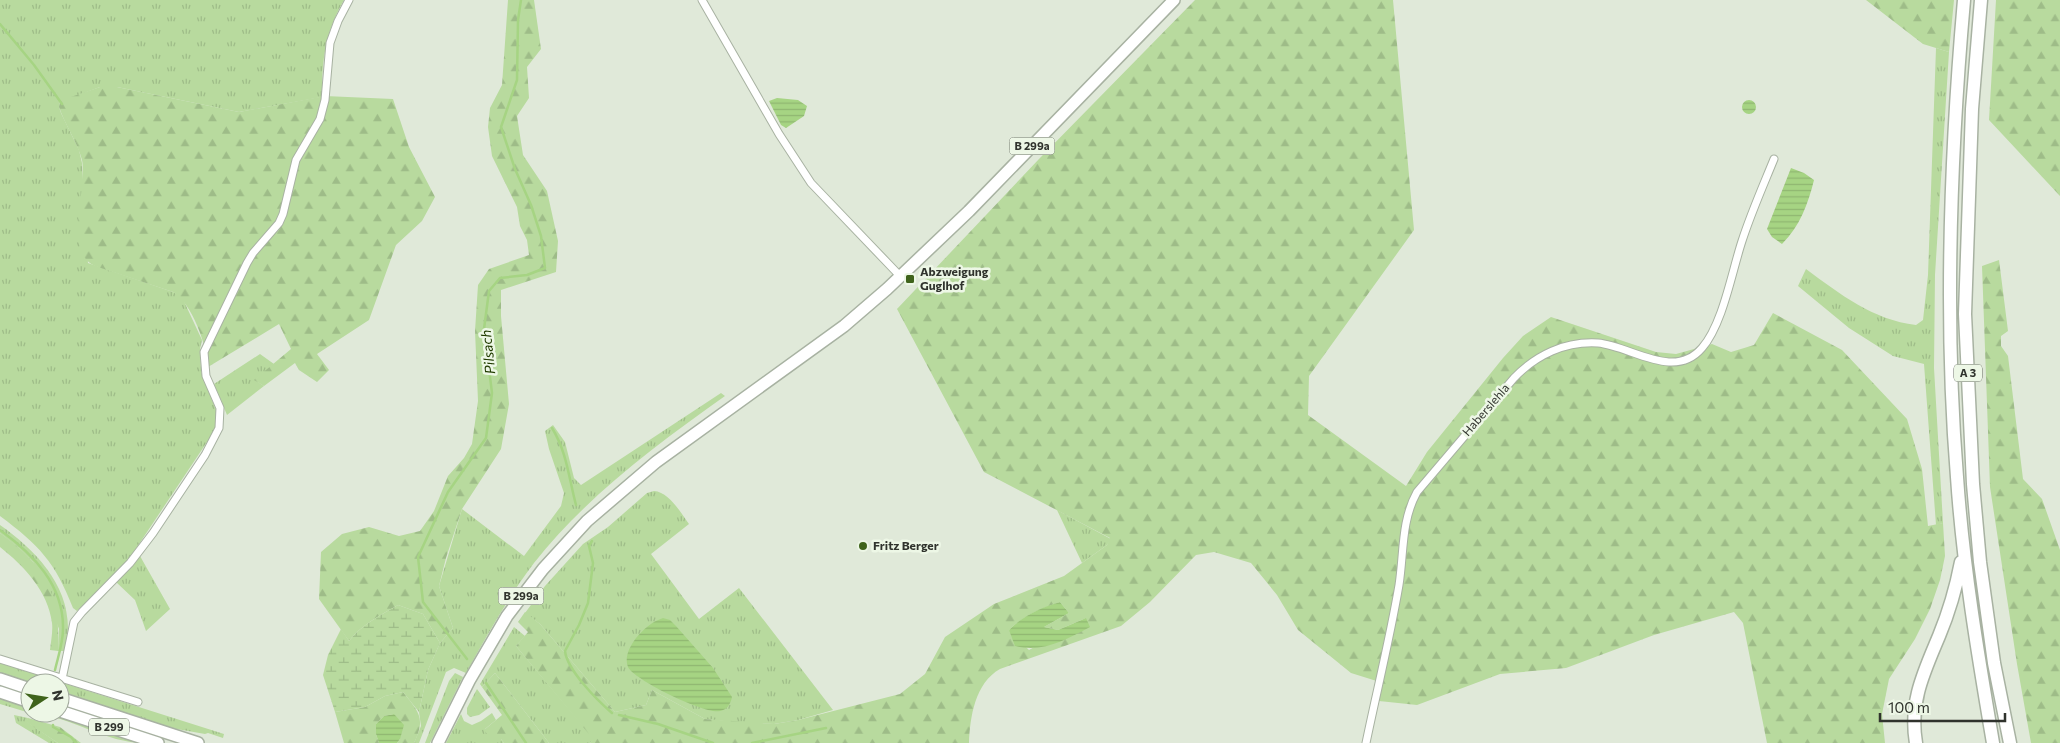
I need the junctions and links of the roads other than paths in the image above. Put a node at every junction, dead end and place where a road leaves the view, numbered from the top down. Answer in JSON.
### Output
{"nodes":[{"id":1,"x":349,"y":0,"type":"edge"},
{"id":2,"x":702,"y":0,"type":"edge"},
{"id":3,"x":1174,"y":0,"type":"edge"},
{"id":4,"x":1964,"y":0,"type":"edge"},
{"id":5,"x":1981,"y":0,"type":"edge"},
{"id":6,"x":1774,"y":159,"type":"dead end"},
{"id":7,"x":901,"y":277,"type":"junction"},
{"id":8,"x":1963,"y":548,"type":"junction"},
{"id":9,"x":0,"y":659,"type":"edge"},
{"id":10,"x":43,"y":673,"type":"edge"},
{"id":11,"x":63,"y":673,"type":"edge"},
{"id":12,"x":0,"y":679,"type":"edge"},
{"id":13,"x":70,"y":681,"type":"edge"},
{"id":14,"x":20,"y":686,"type":"edge"},
{"id":15,"x":0,"y":692,"type":"edge"},
{"id":16,"x":20,"y":699,"type":"edge"},
{"id":17,"x":70,"y":701,"type":"edge"},
{"id":18,"x":138,"y":702,"type":"dead end"},
{"id":19,"x":70,"y":714,"type":"edge"},
{"id":20,"x":158,"y":743,"type":"edge"},
{"id":21,"x":198,"y":743,"type":"edge"},
{"id":22,"x":438,"y":743,"type":"edge"},
{"id":23,"x":1366,"y":743,"type":"edge"},
{"id":24,"x":1916,"y":743,"type":"edge"},
{"id":25,"x":1992,"y":743,"type":"edge"},
{"id":26,"x":2010,"y":743,"type":"edge"}],
"edges":[{"from":1,"to":11,"type":"street"},
{"from":2,"to":7,"type":"street"},
{"from":3,"to":7,"type":"main road","number":"B 299a"},
{"from":4,"to":8,"type":"highway","number":"A 3"},
{"from":5,"to":26,"type":"highway","number":"A 3"},
{"from":6,"to":23,"type":"street","name":"Haberslehla"},
{"from":7,"to":22,"type":"main road","number":"B 299a"},
{"from":8,"to":24,"type":"highway"},
{"from":8,"to":25,"type":"highway","number":"A 3"},
{"from":9,"to":10,"type":"street"},
{"from":12,"to":14,"type":"main road"},
{"from":13,"to":18,"type":"street"},
{"from":15,"to":16,"type":"main road"},
{"from":17,"to":21,"type":"main road","number":"B 299"},
{"from":19,"to":20,"type":"main road","number":"B 299"}]}
